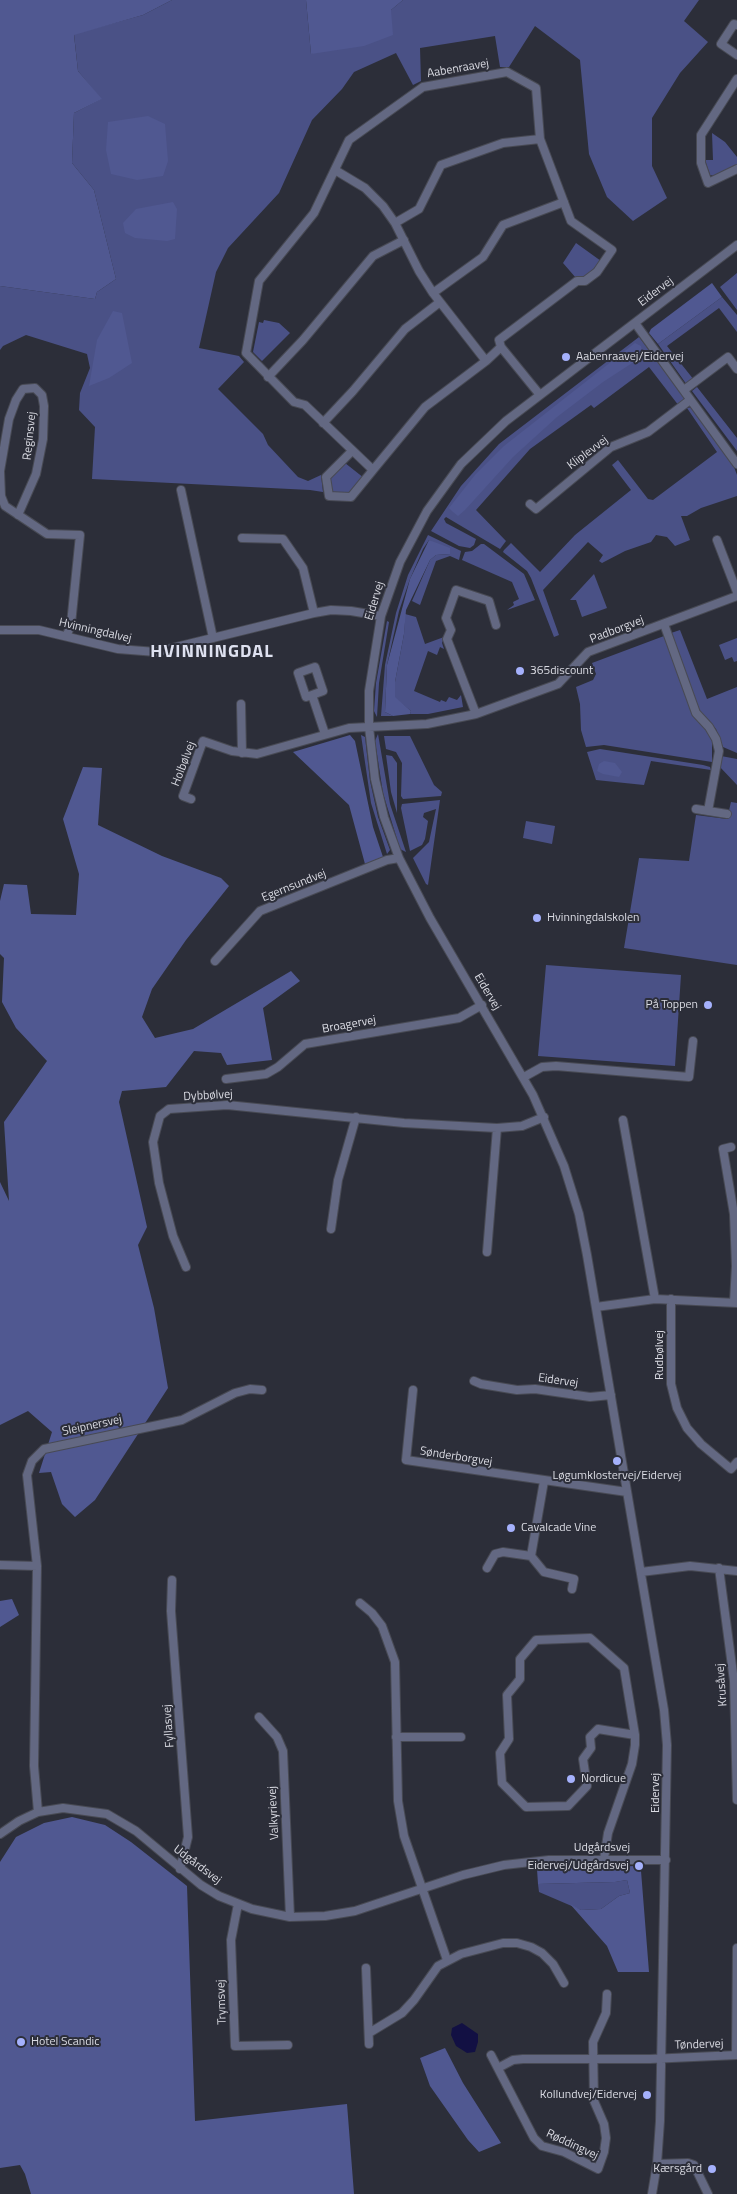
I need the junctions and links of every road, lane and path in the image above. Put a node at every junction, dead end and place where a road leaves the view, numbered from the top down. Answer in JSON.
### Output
{"nodes":[{"id":1,"x":737,"y":25,"type":"edge"},
{"id":2,"x":737,"y":56,"type":"edge"},
{"id":3,"x":737,"y":79,"type":"edge"},
{"id":4,"x":540,"y":139,"type":"junction"},
{"id":5,"x":737,"y":169,"type":"edge"},
{"id":6,"x":335,"y":170,"type":"junction"},
{"id":7,"x":564,"y":202,"type":"junction"},
{"id":8,"x":395,"y":223,"type":"junction"},
{"id":9,"x":404,"y":240,"type":"junction"},
{"id":10,"x":737,"y":245,"type":"edge"},
{"id":11,"x":433,"y":292,"type":"junction"},
{"id":12,"x":440,"y":302,"type":"junction"},
{"id":13,"x":635,"y":323,"type":"junction"},
{"id":14,"x":502,"y":347,"type":"junction"},
{"id":15,"x":486,"y":361,"type":"junction"},
{"id":16,"x":737,"y":369,"type":"edge"},
{"id":17,"x":268,"y":377,"type":"junction"},
{"id":18,"x":684,"y":390,"type":"junction"},
{"id":19,"x":540,"y":395,"type":"junction"},
{"id":20,"x":690,"y":400,"type":"junction"},
{"id":21,"x":323,"y":423,"type":"junction"},
{"id":22,"x":352,"y":451,"type":"junction"},
{"id":23,"x":737,"y":464,"type":"edge"},
{"id":24,"x":374,"y":470,"type":"junction"},
{"id":25,"x":181,"y":490,"type":"dead end"},
{"id":26,"x":530,"y":504,"type":"dead end"},
{"id":27,"x":18,"y":515,"type":"junction"},
{"id":28,"x":242,"y":538,"type":"dead end"},
{"id":29,"x":717,"y":540,"type":"dead end"},
{"id":30,"x":737,"y":592,"type":"edge"},
{"id":31,"x":737,"y":596,"type":"edge"},
{"id":32,"x":314,"y":613,"type":"junction"},
{"id":33,"x":381,"y":616,"type":"junction"},
{"id":34,"x":664,"y":624,"type":"junction"},
{"id":35,"x":496,"y":625,"type":"dead end"},
{"id":36,"x":0,"y":630,"type":"edge"},
{"id":37,"x":68,"y":636,"type":"junction"},
{"id":38,"x":213,"y":638,"type":"junction"},
{"id":39,"x":312,"y":695,"type":"dead end"},
{"id":40,"x":240,"y":704,"type":"dead end"},
{"id":41,"x":476,"y":714,"type":"junction"},
{"id":42,"x":369,"y":727,"type":"junction"},
{"id":43,"x":326,"y":734,"type":"junction"},
{"id":44,"x":242,"y":753,"type":"junction"},
{"id":45,"x":191,"y":799,"type":"dead end"},
{"id":46,"x":696,"y":809,"type":"dead end"},
{"id":47,"x":708,"y":811,"type":"junction"},
{"id":48,"x":727,"y":814,"type":"dead end"},
{"id":49,"x":399,"y":858,"type":"junction"},
{"id":50,"x":215,"y":961,"type":"dead end"},
{"id":51,"x":482,"y":1006,"type":"junction"},
{"id":52,"x":693,"y":1041,"type":"dead end"},
{"id":53,"x":524,"y":1077,"type":"junction"},
{"id":54,"x":226,"y":1080,"type":"dead end"},
{"id":55,"x":356,"y":1117,"type":"junction"},
{"id":56,"x":544,"y":1117,"type":"junction"},
{"id":57,"x":623,"y":1120,"type":"dead end"},
{"id":58,"x":497,"y":1128,"type":"junction"},
{"id":59,"x":731,"y":1148,"type":"dead end"},
{"id":60,"x":331,"y":1229,"type":"dead end"},
{"id":61,"x":487,"y":1252,"type":"dead end"},
{"id":62,"x":186,"y":1267,"type":"dead end"},
{"id":63,"x":655,"y":1299,"type":"junction"},
{"id":64,"x":672,"y":1299,"type":"junction"},
{"id":65,"x":735,"y":1303,"type":"edge"},
{"id":66,"x":596,"y":1307,"type":"junction"},
{"id":67,"x":474,"y":1381,"type":"dead end"},
{"id":68,"x":262,"y":1390,"type":"dead end"},
{"id":69,"x":413,"y":1390,"type":"dead end"},
{"id":70,"x":611,"y":1395,"type":"junction"},
{"id":71,"x":737,"y":1462,"type":"edge"},
{"id":72,"x":544,"y":1481,"type":"junction"},
{"id":73,"x":627,"y":1492,"type":"junction"},
{"id":74,"x":531,"y":1556,"type":"junction"},
{"id":75,"x":0,"y":1566,"type":"edge"},
{"id":76,"x":38,"y":1566,"type":"junction"},
{"id":77,"x":487,"y":1568,"type":"dead end"},
{"id":78,"x":719,"y":1568,"type":"junction"},
{"id":79,"x":737,"y":1571,"type":"edge"},
{"id":80,"x":641,"y":1572,"type":"junction"},
{"id":81,"x":172,"y":1580,"type":"dead end"},
{"id":82,"x":572,"y":1589,"type":"dead end"},
{"id":83,"x":360,"y":1603,"type":"dead end"},
{"id":84,"x":260,"y":1717,"type":"dead end"},
{"id":85,"x":635,"y":1735,"type":"junction"},
{"id":86,"x":396,"y":1737,"type":"junction"},
{"id":87,"x":461,"y":1737,"type":"dead end"},
{"id":88,"x":737,"y":1800,"type":"edge"},
{"id":89,"x":38,"y":1812,"type":"junction"},
{"id":90,"x":0,"y":1834,"type":"edge"},
{"id":91,"x":604,"y":1859,"type":"junction"},
{"id":92,"x":666,"y":1860,"type":"junction"},
{"id":93,"x":180,"y":1869,"type":"junction"},
{"id":94,"x":422,"y":1888,"type":"junction"},
{"id":95,"x":238,"y":1904,"type":"junction"},
{"id":96,"x":290,"y":1917,"type":"junction"},
{"id":97,"x":737,"y":1948,"type":"edge"},
{"id":98,"x":447,"y":1960,"type":"junction"},
{"id":99,"x":366,"y":1968,"type":"dead end"},
{"id":100,"x":564,"y":1983,"type":"dead end"},
{"id":101,"x":607,"y":1994,"type":"dead end"},
{"id":102,"x":369,"y":2032,"type":"junction"},
{"id":103,"x":369,"y":2044,"type":"dead end"},
{"id":104,"x":288,"y":2045,"type":"dead end"},
{"id":105,"x":491,"y":2055,"type":"dead end"},
{"id":106,"x":736,"y":2055,"type":"edge"},
{"id":107,"x":662,"y":2058,"type":"junction"},
{"id":108,"x":593,"y":2060,"type":"junction"},
{"id":109,"x":498,"y":2068,"type":"junction"},
{"id":110,"x":657,"y":2164,"type":"junction"},
{"id":111,"x":652,"y":2194,"type":"edge"},
{"id":112,"x":708,"y":2194,"type":"edge"}],
"edges":[{"from":1,"to":2,"type":"street"},
{"from":3,"to":5,"type":"street"},
{"from":4,"to":6,"type":"street","name":"Aabenraavej"},
{"from":4,"to":7,"type":"street","name":"Aabenraavej"},
{"from":4,"to":8,"type":"street"},
{"from":6,"to":8,"type":"street"},
{"from":6,"to":17,"type":"street","name":"Aabenraavej"},
{"from":7,"to":11,"type":"street"},
{"from":7,"to":14,"type":"street","name":"Aabenraavej"},
{"from":8,"to":9,"type":"street"},
{"from":9,"to":11,"type":"street"},
{"from":9,"to":17,"type":"street"},
{"from":10,"to":13,"type":"street","name":"Eidervej"},
{"from":11,"to":12,"type":"street"},
{"from":12,"to":15,"type":"street"},
{"from":12,"to":21,"type":"street"},
{"from":13,"to":18,"type":"street"},
{"from":13,"to":19,"type":"street","name":"Eidervej"},
{"from":14,"to":15,"type":"street","name":"Aabenraavej"},
{"from":14,"to":19,"type":"street"},
{"from":15,"to":24,"type":"street","name":"Aabenraavej"},
{"from":16,"to":18,"type":"street"},
{"from":17,"to":21,"type":"street","name":"Aabenraavej"},
{"from":18,"to":20,"type":"street"},
{"from":19,"to":33,"type":"street","name":"Eidervej"},
{"from":20,"to":23,"type":"street"},
{"from":20,"to":26,"type":"street","name":"Kliplevvej"},
{"from":21,"to":22,"type":"street","name":"Aabenraavej"},
{"from":22,"to":24,"type":"street","name":"Aabenraavej"},
{"from":22,"to":24,"type":"street","name":"Aabenraavej"},
{"from":25,"to":38,"type":"street"},
{"from":27,"to":27,"type":"street","name":"Reginsvej"},
{"from":27,"to":37,"type":"street","name":"Reginsvej"},
{"from":28,"to":32,"type":"street"},
{"from":29,"to":30,"type":"street"},
{"from":31,"to":34,"type":"street","name":"Padborgvej"},
{"from":32,"to":33,"type":"street","name":"Hvinningdalvej"},
{"from":32,"to":38,"type":"street","name":"Hvinningdalvej"},
{"from":33,"to":42,"type":"street","name":"Eidervej"},
{"from":34,"to":41,"type":"street","name":"Padborgvej"},
{"from":34,"to":47,"type":"street","name":"Padborgvej"},
{"from":35,"to":41,"type":"street"},
{"from":36,"to":37,"type":"street","name":"Hvinningdalvej"},
{"from":37,"to":38,"type":"street","name":"Hvinningdalvej"},
{"from":39,"to":43,"type":"street"},
{"from":40,"to":44,"type":"street"},
{"from":41,"to":42,"type":"street","name":"Padborgvej"},
{"from":42,"to":43,"type":"street","name":"Holbølvej"},
{"from":42,"to":49,"type":"street","name":"Eidervej"},
{"from":43,"to":44,"type":"street","name":"Holbølvej"},
{"from":44,"to":45,"type":"street","name":"Holbølvej"},
{"from":46,"to":47,"type":"street"},
{"from":47,"to":48,"type":"street"},
{"from":49,"to":50,"type":"street","name":"Egernsundvej"},
{"from":49,"to":51,"type":"street","name":"Eidervej"},
{"from":51,"to":53,"type":"street","name":"Eidervej"},
{"from":51,"to":54,"type":"street","name":"Broagervej"},
{"from":52,"to":53,"type":"street"},
{"from":53,"to":56,"type":"street","name":"Eidervej"},
{"from":55,"to":58,"type":"street","name":"Dybbølvej"},
{"from":55,"to":60,"type":"street"},
{"from":55,"to":62,"type":"street","name":"Dybbølvej"},
{"from":56,"to":58,"type":"street","name":"Dybbølvej"},
{"from":56,"to":66,"type":"street","name":"Eidervej"},
{"from":57,"to":63,"type":"street"},
{"from":58,"to":61,"type":"street"},
{"from":59,"to":65,"type":"street"},
{"from":63,"to":64,"type":"street"},
{"from":63,"to":66,"type":"street"},
{"from":64,"to":65,"type":"street"},
{"from":64,"to":71,"type":"street","name":"Rudbølvej"},
{"from":66,"to":70,"type":"street","name":"Eidervej"},
{"from":67,"to":70,"type":"street","name":"Eidervej"},
{"from":68,"to":76,"type":"street","name":"Sleipnersvej"},
{"from":69,"to":72,"type":"street","name":"Sønderborgvej"},
{"from":70,"to":73,"type":"street","name":"Eidervej"},
{"from":72,"to":73,"type":"street","name":"Sønderborgvej"},
{"from":72,"to":74,"type":"street"},
{"from":73,"to":80,"type":"street","name":"Eidervej"},
{"from":74,"to":77,"type":"street"},
{"from":74,"to":82,"type":"street"},
{"from":75,"to":76,"type":"street"},
{"from":76,"to":89,"type":"street","name":"Sleipnersvej"},
{"from":78,"to":79,"type":"street"},
{"from":78,"to":80,"type":"street"},
{"from":78,"to":88,"type":"street","name":"Krusåvej"},
{"from":80,"to":92,"type":"street","name":"Eidervej"},
{"from":81,"to":93,"type":"street","name":"Fyllasvej"},
{"from":83,"to":86,"type":"street"},
{"from":84,"to":96,"type":"street","name":"Valkyrievej"},
{"from":85,"to":85,"type":"street"},
{"from":85,"to":91,"type":"street"},
{"from":86,"to":87,"type":"street"},
{"from":86,"to":94,"type":"street"},
{"from":89,"to":90,"type":"street","name":"Udgårdsvej"},
{"from":89,"to":93,"type":"street","name":"Udgårdsvej"},
{"from":91,"to":92,"type":"street","name":"Udgårdsvej"},
{"from":91,"to":94,"type":"street","name":"Udgårdsvej"},
{"from":92,"to":107,"type":"street","name":"Eidervej"},
{"from":93,"to":95,"type":"street","name":"Udgårdsvej"},
{"from":94,"to":96,"type":"street","name":"Udgårdsvej"},
{"from":94,"to":98,"type":"street"},
{"from":95,"to":96,"type":"street","name":"Udgårdsvej"},
{"from":95,"to":104,"type":"street","name":"Trymsvej"},
{"from":97,"to":106,"type":"street"},
{"from":98,"to":100,"type":"street"},
{"from":98,"to":102,"type":"street"},
{"from":99,"to":102,"type":"street"},
{"from":101,"to":108,"type":"street","name":"Røddingvej"},
{"from":102,"to":103,"type":"street"},
{"from":105,"to":109,"type":"street","name":"Røddingvej"},
{"from":106,"to":107,"type":"street","name":"Tøndervej"},
{"from":107,"to":108,"type":"street"},
{"from":107,"to":110,"type":"street","name":"Eidervej"},
{"from":108,"to":109,"type":"street"},
{"from":108,"to":109,"type":"street","name":"Røddingvej"},
{"from":110,"to":111,"type":"street","name":"Eidervej"},
{"from":110,"to":112,"type":"street"}]}
